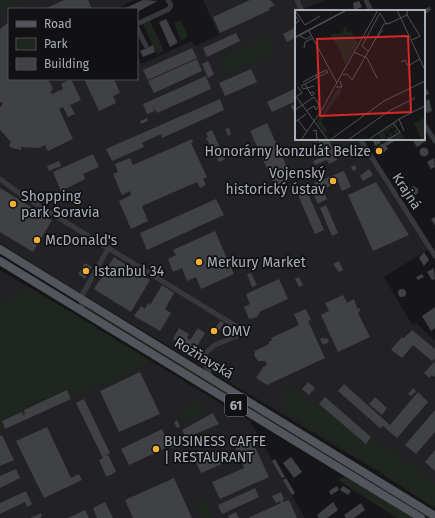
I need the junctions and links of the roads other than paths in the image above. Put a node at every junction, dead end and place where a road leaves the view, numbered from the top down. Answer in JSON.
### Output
{"nodes":[{"id":1,"x":168,"y":0,"type":"edge"},
{"id":2,"x":297,"y":0,"type":"edge"},
{"id":3,"x":366,"y":0,"type":"edge"},
{"id":4,"x":302,"y":10,"type":"edge"},
{"id":5,"x":371,"y":10,"type":"edge"},
{"id":6,"x":138,"y":24,"type":"edge"},
{"id":7,"x":138,"y":30,"type":"edge"},
{"id":8,"x":146,"y":46,"type":"dead end"},
{"id":9,"x":425,"y":126,"type":"edge"},
{"id":10,"x":361,"y":140,"type":"edge"},
{"id":11,"x":435,"y":141,"type":"edge"},
{"id":12,"x":0,"y":179,"type":"edge"},
{"id":13,"x":109,"y":247,"type":"junction"},
{"id":14,"x":0,"y":248,"type":"edge"},
{"id":15,"x":435,"y":256,"type":"edge"},
{"id":16,"x":0,"y":261,"type":"edge"},
{"id":17,"x":81,"y":297,"type":"junction"},
{"id":18,"x":62,"y":299,"type":"junction"},
{"id":19,"x":83,"y":311,"type":"junction"},
{"id":20,"x":211,"y":378,"type":"junction"},
{"id":21,"x":435,"y":516,"type":"edge"},
{"id":22,"x":420,"y":518,"type":"edge"}],
"edges":[{"from":1,"to":6,"type":"street"},
{"from":2,"to":4,"type":"street"},
{"from":3,"to":5,"type":"street"},
{"from":7,"to":8,"type":"street"},
{"from":9,"to":11,"type":"street"},
{"from":10,"to":15,"type":"street","name":"Krajná"},
{"from":12,"to":13,"type":"street"},
{"from":13,"to":17,"type":"street"},
{"from":13,"to":20,"type":"street"},
{"from":14,"to":17,"type":"main road","name":"Rožňavská","number":"61"},
{"from":16,"to":18,"type":"main road","name":"Rožňavská","number":"61"},
{"from":17,"to":18,"type":"street"},
{"from":17,"to":19,"type":"street"},
{"from":17,"to":20,"type":"main road","name":"Rožňavská","number":"61"},
{"from":18,"to":19,"type":"main road","name":"Rožňavská","number":"61"},
{"from":19,"to":22,"type":"main road","name":"Rožňavská","number":"61"},
{"from":20,"to":21,"type":"main road","name":"Rožňavská","number":"61"}]}
